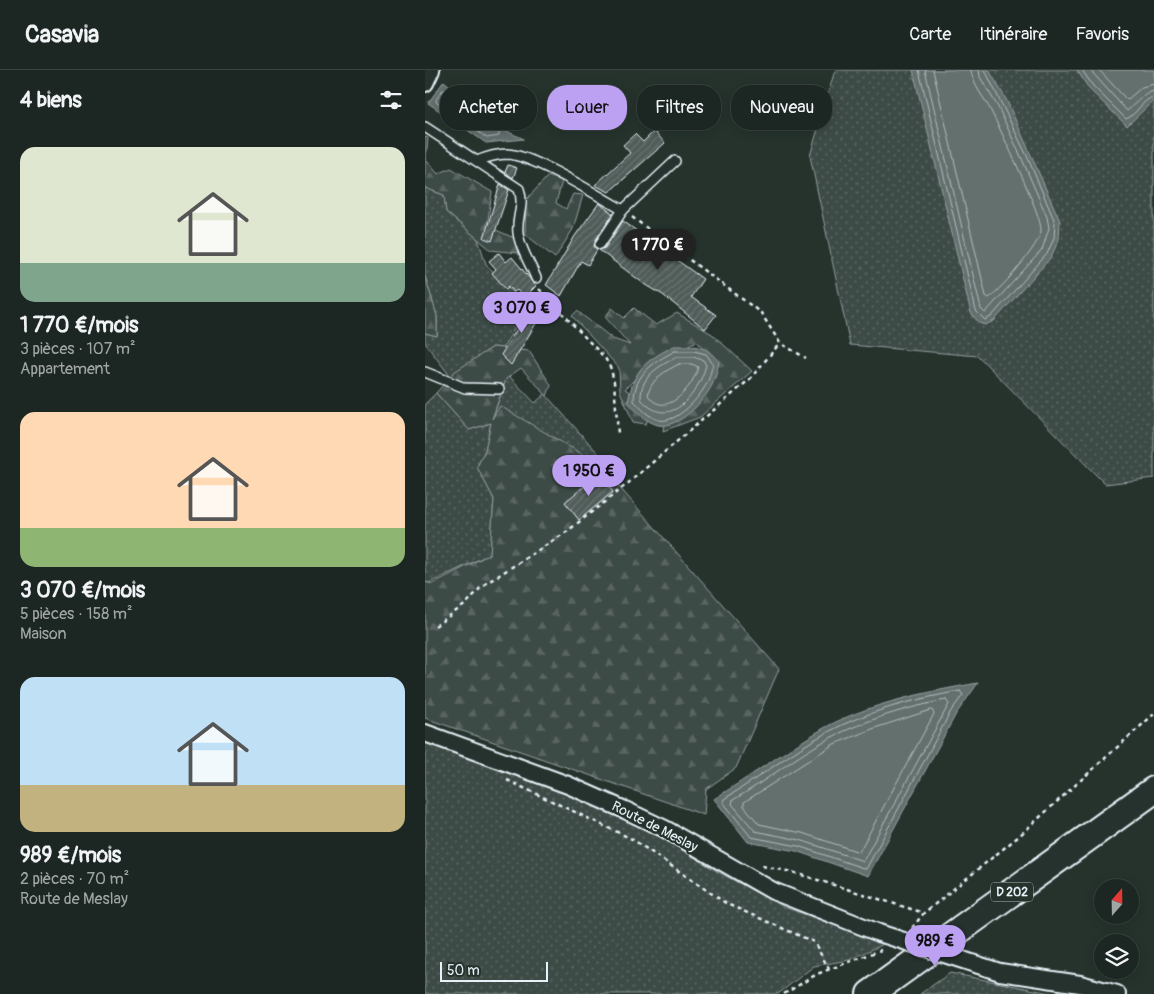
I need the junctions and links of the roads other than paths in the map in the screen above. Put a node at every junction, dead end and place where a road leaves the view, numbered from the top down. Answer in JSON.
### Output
{"nodes":[{"id":1,"x":431,"y":70,"type":"edge"},
{"id":2,"x":425,"y":83,"type":"edge"},
{"id":3,"x":425,"y":127,"type":"edge"},
{"id":4,"x":477,"y":161,"type":"junction"},
{"id":5,"x":675,"y":161,"type":"dead end"},
{"id":6,"x":623,"y":210,"type":"junction"},
{"id":7,"x":600,"y":244,"type":"dead end"},
{"id":8,"x":536,"y":278,"type":"road end"},
{"id":9,"x":425,"y":372,"type":"edge"},
{"id":10,"x":499,"y":389,"type":"dead end"},
{"id":11,"x":425,"y":733,"type":"edge"},
{"id":12,"x":1154,"y":790,"type":"edge"},
{"id":13,"x":870,"y":994,"type":"edge"},
{"id":14,"x":1117,"y":994,"type":"edge"}],
"edges":[{"from":1,"to":2,"type":"street"},
{"from":3,"to":4,"type":"lane"},
{"from":4,"to":6,"type":"lane"},
{"from":4,"to":8,"type":"lane"},
{"from":5,"to":6,"type":"lane"},
{"from":6,"to":7,"type":"lane"},
{"from":9,"to":10,"type":"lane"},
{"from":11,"to":14,"type":"street","name":"Route de Meslay","bridge":true},
{"from":12,"to":13,"type":"main road","number":"D 202"}]}
